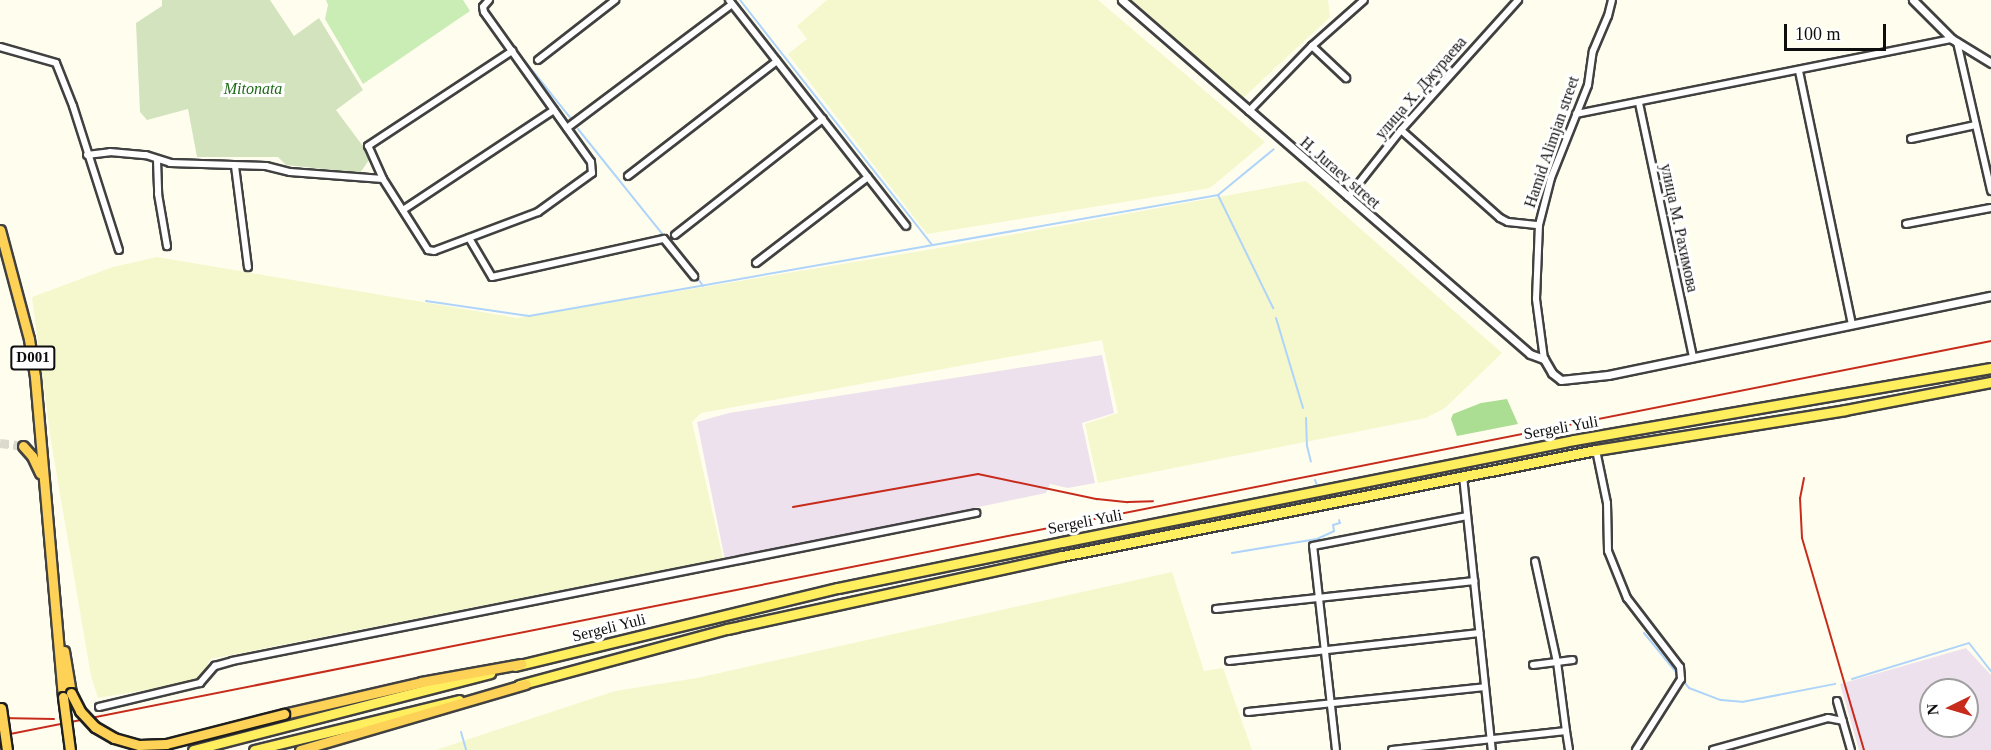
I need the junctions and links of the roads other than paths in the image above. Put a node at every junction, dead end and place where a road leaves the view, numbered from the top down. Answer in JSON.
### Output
{"nodes":[{"id":1,"x":489,"y":0,"type":"edge"},
{"id":2,"x":615,"y":0,"type":"edge"},
{"id":3,"x":1122,"y":0,"type":"edge"},
{"id":4,"x":1364,"y":0,"type":"edge"},
{"id":5,"x":1518,"y":0,"type":"edge"},
{"id":6,"x":1612,"y":0,"type":"edge"},
{"id":7,"x":1913,"y":0,"type":"edge"},
{"id":8,"x":731,"y":2,"type":"edge"},
{"id":9,"x":1954,"y":40,"type":"junction"},
{"id":10,"x":0,"y":46,"type":"edge"},
{"id":11,"x":1312,"y":46,"type":"junction"},
{"id":12,"x":512,"y":51,"type":"junction"},
{"id":13,"x":538,"y":60,"type":"dead end"},
{"id":14,"x":777,"y":61,"type":"junction"},
{"id":15,"x":1991,"y":63,"type":"edge"},
{"id":16,"x":1799,"y":71,"type":"junction"},
{"id":17,"x":1346,"y":78,"type":"dead end"},
{"id":18,"x":1639,"y":103,"type":"junction"},
{"id":19,"x":554,"y":110,"type":"junction"},
{"id":20,"x":1249,"y":111,"type":"junction"},
{"id":21,"x":1576,"y":114,"type":"junction"},
{"id":22,"x":823,"y":119,"type":"junction"},
{"id":23,"x":1976,"y":125,"type":"junction"},
{"id":24,"x":567,"y":128,"type":"junction"},
{"id":25,"x":1401,"y":130,"type":"junction"},
{"id":26,"x":1911,"y":139,"type":"dead end"},
{"id":27,"x":87,"y":155,"type":"junction"},
{"id":28,"x":157,"y":160,"type":"junction"},
{"id":29,"x":235,"y":166,"type":"junction"},
{"id":30,"x":628,"y":177,"type":"dead end"},
{"id":31,"x":868,"y":177,"type":"junction"},
{"id":32,"x":383,"y":179,"type":"junction"},
{"id":33,"x":1991,"y":191,"type":"edge"},
{"id":34,"x":1348,"y":197,"type":"junction"},
{"id":35,"x":1991,"y":207,"type":"edge"},
{"id":36,"x":403,"y":210,"type":"junction"},
{"id":37,"x":1906,"y":224,"type":"dead end"},
{"id":38,"x":1539,"y":225,"type":"junction"},
{"id":39,"x":906,"y":226,"type":"dead end"},
{"id":40,"x":0,"y":230,"type":"edge"},
{"id":41,"x":675,"y":235,"type":"dead end"},
{"id":42,"x":469,"y":238,"type":"junction"},
{"id":43,"x":167,"y":246,"type":"dead end"},
{"id":44,"x":119,"y":250,"type":"dead end"},
{"id":45,"x":756,"y":263,"type":"dead end"},
{"id":46,"x":248,"y":267,"type":"dead end"},
{"id":47,"x":694,"y":276,"type":"dead end"},
{"id":48,"x":1991,"y":296,"type":"edge"},
{"id":49,"x":1852,"y":324,"type":"junction"},
{"id":50,"x":1693,"y":358,"type":"junction"},
{"id":51,"x":1544,"y":359,"type":"junction"},
{"id":52,"x":1991,"y":368,"type":"edge"},
{"id":53,"x":1991,"y":382,"type":"edge"},
{"id":54,"x":23,"y":446,"type":"dead end"},
{"id":55,"x":1596,"y":450,"type":"junction"},
{"id":56,"x":1463,"y":476,"type":"junction"},
{"id":57,"x":44,"y":489,"type":"junction"},
{"id":58,"x":976,"y":513,"type":"dead end"},
{"id":59,"x":1467,"y":516,"type":"junction"},
{"id":60,"x":1535,"y":561,"type":"dead end"},
{"id":61,"x":1474,"y":581,"type":"junction"},
{"id":62,"x":1319,"y":598,"type":"junction"},
{"id":63,"x":1216,"y":609,"type":"dead end"},
{"id":64,"x":1479,"y":633,"type":"junction"},
{"id":65,"x":1325,"y":650,"type":"junction"},
{"id":66,"x":1573,"y":660,"type":"dead end"},
{"id":67,"x":1229,"y":661,"type":"dead end"},
{"id":68,"x":1557,"y":662,"type":"junction"},
{"id":69,"x":521,"y":664,"type":"junction"},
{"id":70,"x":1533,"y":665,"type":"dead end"},
{"id":71,"x":526,"y":684,"type":"junction"},
{"id":72,"x":1485,"y":687,"type":"junction"},
{"id":73,"x":67,"y":695,"type":"junction"},
{"id":74,"x":1837,"y":701,"type":"dead end"},
{"id":75,"x":1330,"y":703,"type":"junction"},
{"id":76,"x":1,"y":705,"type":"edge"},
{"id":77,"x":99,"y":707,"type":"dead end"},
{"id":78,"x":1248,"y":712,"type":"dead end"},
{"id":79,"x":1843,"y":721,"type":"junction"},
{"id":80,"x":1566,"y":731,"type":"junction"},
{"id":81,"x":1491,"y":739,"type":"junction"},
{"id":82,"x":7,"y":750,"type":"edge"},
{"id":83,"x":70,"y":750,"type":"edge"},
{"id":84,"x":193,"y":750,"type":"edge"},
{"id":85,"x":254,"y":750,"type":"edge"},
{"id":86,"x":300,"y":750,"type":"edge"},
{"id":87,"x":1336,"y":750,"type":"edge"},
{"id":88,"x":1392,"y":750,"type":"edge"},
{"id":89,"x":1492,"y":750,"type":"edge"},
{"id":90,"x":1569,"y":750,"type":"edge"},
{"id":91,"x":1636,"y":750,"type":"edge"},
{"id":92,"x":1713,"y":750,"type":"edge"},
{"id":93,"x":1851,"y":750,"type":"edge"}],
"edges":[{"from":1,"to":12,"type":"street"},
{"from":2,"to":13,"type":"street"},
{"from":3,"to":20,"type":"street","name":"H. Juraev street"},
{"from":4,"to":11,"type":"street"},
{"from":5,"to":25,"type":"street","name":"улица Х. Джураева"},
{"from":6,"to":21,"type":"street","name":"Hamid Alimjan street"},
{"from":7,"to":9,"type":"street"},
{"from":8,"to":14,"type":"street"},
{"from":8,"to":24,"type":"street"},
{"from":9,"to":15,"type":"street"},
{"from":9,"to":16,"type":"street"},
{"from":9,"to":23,"type":"street"},
{"from":10,"to":27,"type":"street"},
{"from":11,"to":17,"type":"street"},
{"from":11,"to":20,"type":"street"},
{"from":12,"to":19,"type":"street"},
{"from":12,"to":32,"type":"street"},
{"from":14,"to":22,"type":"street"},
{"from":14,"to":30,"type":"street"},
{"from":16,"to":18,"type":"street"},
{"from":16,"to":49,"type":"street"},
{"from":18,"to":21,"type":"street"},
{"from":18,"to":50,"type":"street","name":"улица М. Рахимова"},
{"from":19,"to":24,"type":"street"},
{"from":19,"to":36,"type":"street"},
{"from":20,"to":34,"type":"street","name":"H. Juraev street"},
{"from":21,"to":38,"type":"street","name":"Hamid Alimjan street"},
{"from":22,"to":31,"type":"street"},
{"from":22,"to":41,"type":"street"},
{"from":23,"to":26,"type":"street"},
{"from":23,"to":33,"type":"street"},
{"from":24,"to":42,"type":"street"},
{"from":25,"to":34,"type":"street","name":"улица Х. Джураева"},
{"from":25,"to":38,"type":"street","name":"Hamid Alimjan street"},
{"from":27,"to":28,"type":"street"},
{"from":27,"to":44,"type":"street"},
{"from":28,"to":29,"type":"street"},
{"from":28,"to":43,"type":"street"},
{"from":29,"to":32,"type":"street"},
{"from":29,"to":46,"type":"street"},
{"from":31,"to":39,"type":"street"},
{"from":31,"to":45,"type":"street"},
{"from":32,"to":36,"type":"street"},
{"from":34,"to":51,"type":"street","name":"H. Juraev street"},
{"from":35,"to":37,"type":"street"},
{"from":36,"to":42,"type":"street"},
{"from":38,"to":51,"type":"street","name":"Hamid Alimjan street"},
{"from":40,"to":57,"type":"highway","number":"D001"},
{"from":42,"to":47,"type":"street"},
{"from":48,"to":49,"type":"street","name":"H. Juraev street"},
{"from":49,"to":50,"type":"street","name":"H. Juraev street"},
{"from":50,"to":51,"type":"street","name":"H. Juraev street"},
{"from":52,"to":69,"type":"main road","name":"Sergeli Yuli"},
{"from":53,"to":55,"type":"main road","name":"Sergeli Yuli"},
{"from":54,"to":57,"type":"highway"},
{"from":55,"to":56,"type":"main road","name":"Sergeli Yuli"},
{"from":55,"to":91,"type":"street"},
{"from":56,"to":59,"type":"street"},
{"from":56,"to":71,"type":"main road","name":"Sergeli Yuli"},
{"from":57,"to":73,"type":"highway","number":"D001"},
{"from":58,"to":77,"type":"street"},
{"from":59,"to":61,"type":"street"},
{"from":59,"to":62,"type":"street"},
{"from":60,"to":68,"type":"street"},
{"from":61,"to":62,"type":"street"},
{"from":61,"to":64,"type":"street"},
{"from":62,"to":63,"type":"street"},
{"from":62,"to":65,"type":"street"},
{"from":64,"to":65,"type":"street"},
{"from":64,"to":72,"type":"street"},
{"from":65,"to":67,"type":"street"},
{"from":65,"to":75,"type":"street"},
{"from":66,"to":68,"type":"street"},
{"from":68,"to":70,"type":"street"},
{"from":68,"to":80,"type":"street"},
{"from":69,"to":73,"type":"highway","bridge":true},
{"from":69,"to":84,"type":"main road","name":"Sergeli Yuli"},
{"from":71,"to":85,"type":"main road","name":"Sergeli Yuli"},
{"from":71,"to":86,"type":"highway"},
{"from":72,"to":75,"type":"street"},
{"from":72,"to":81,"type":"street"},
{"from":73,"to":83,"type":"highway","bridge":true},
{"from":74,"to":79,"type":"street"},
{"from":75,"to":78,"type":"street"},
{"from":75,"to":87,"type":"street"},
{"from":76,"to":82,"type":"highway","bridge":true},
{"from":79,"to":92,"type":"street"},
{"from":79,"to":93,"type":"street"},
{"from":80,"to":81,"type":"street"},
{"from":80,"to":90,"type":"street"},
{"from":81,"to":88,"type":"street"},
{"from":81,"to":89,"type":"street"}]}
